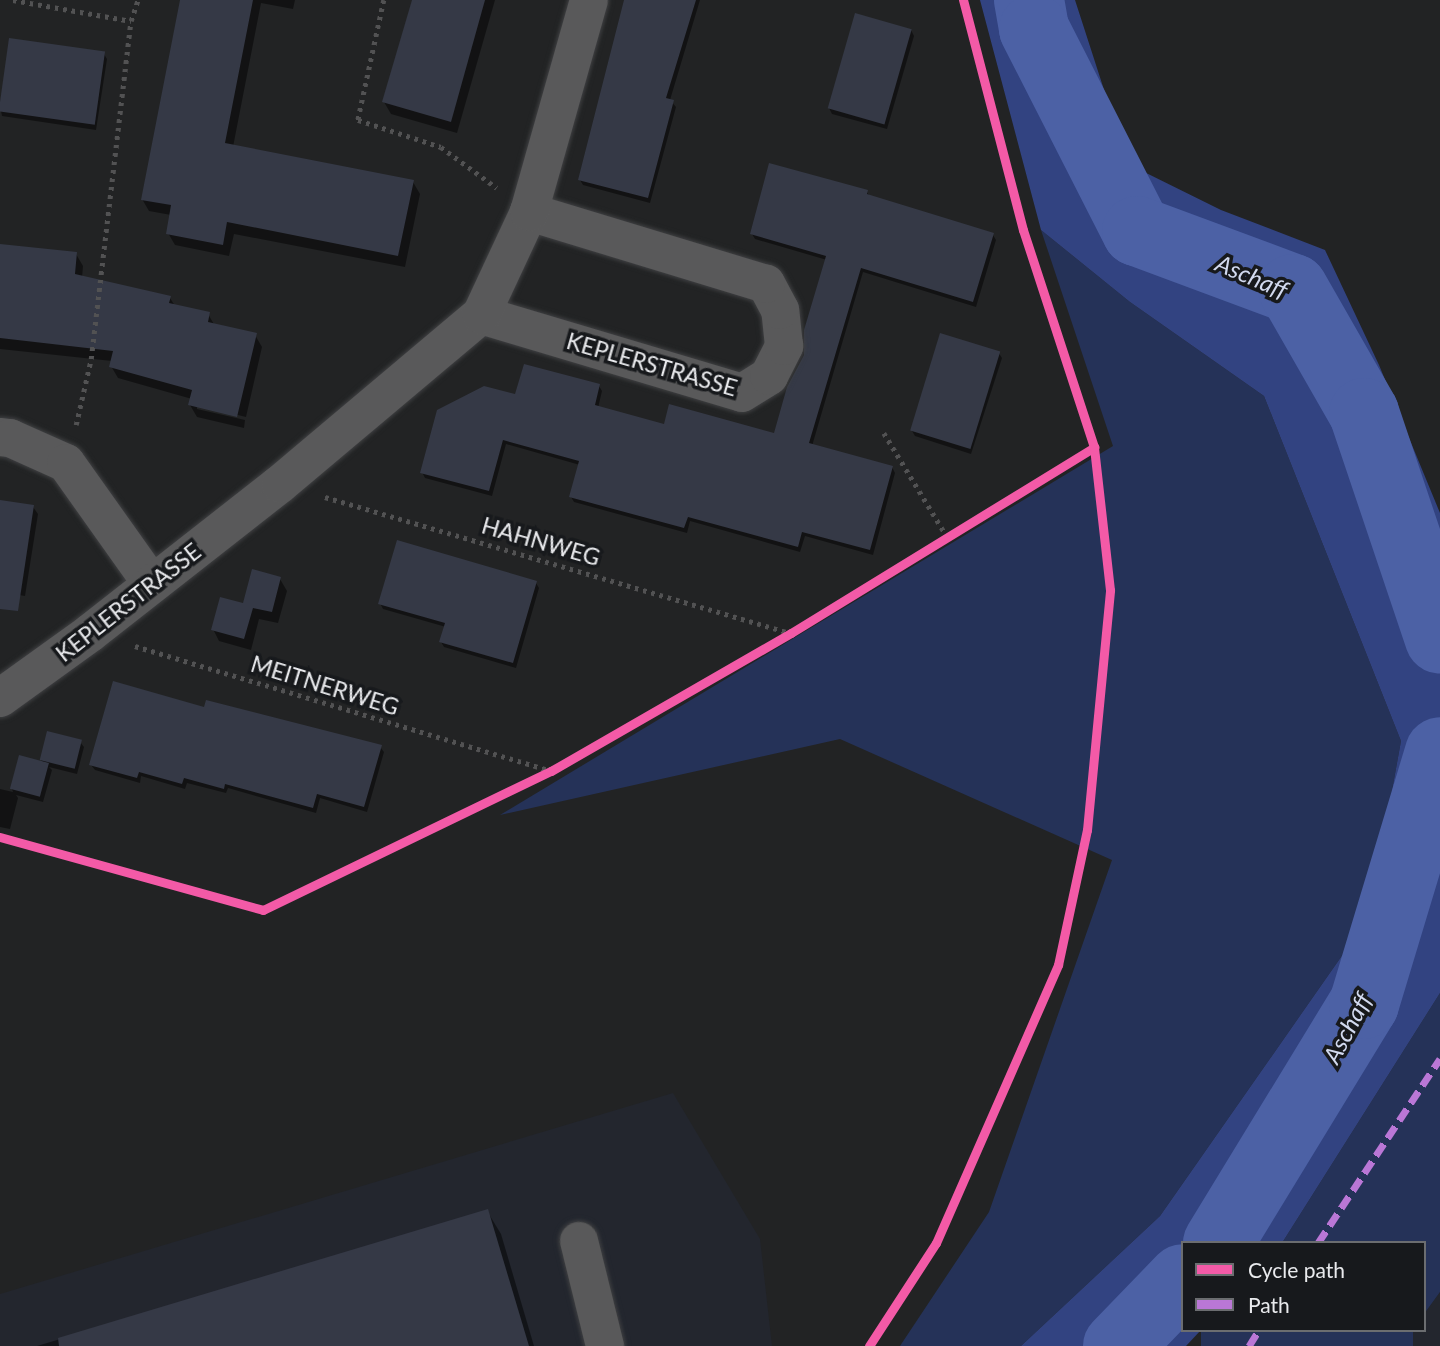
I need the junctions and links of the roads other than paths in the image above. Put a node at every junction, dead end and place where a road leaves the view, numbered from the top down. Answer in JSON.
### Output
{"nodes":[{"id":1,"x":589,"y":0,"type":"edge"},
{"id":2,"x":529,"y":212,"type":"junction"},
{"id":3,"x":481,"y":315,"type":"junction"},
{"id":4,"x":0,"y":437,"type":"edge"},
{"id":5,"x":152,"y":584,"type":"junction"},
{"id":6,"x":0,"y":698,"type":"edge"},
{"id":7,"x":579,"y":1241,"type":"dead end"},
{"id":8,"x":605,"y":1346,"type":"edge"}],
"edges":[{"from":1,"to":2,"type":"street","name":"KEPLERSTRASSE"},
{"from":2,"to":3,"type":"street","name":"KEPLERSTRASSE"},
{"from":2,"to":3,"type":"street","name":"KEPLERSTRASSE"},
{"from":3,"to":5,"type":"street","name":"KEPLERSTRASSE"},
{"from":4,"to":5,"type":"street"},
{"from":5,"to":6,"type":"street","name":"KEPLERSTRASSE"},
{"from":7,"to":8,"type":"street"}]}
